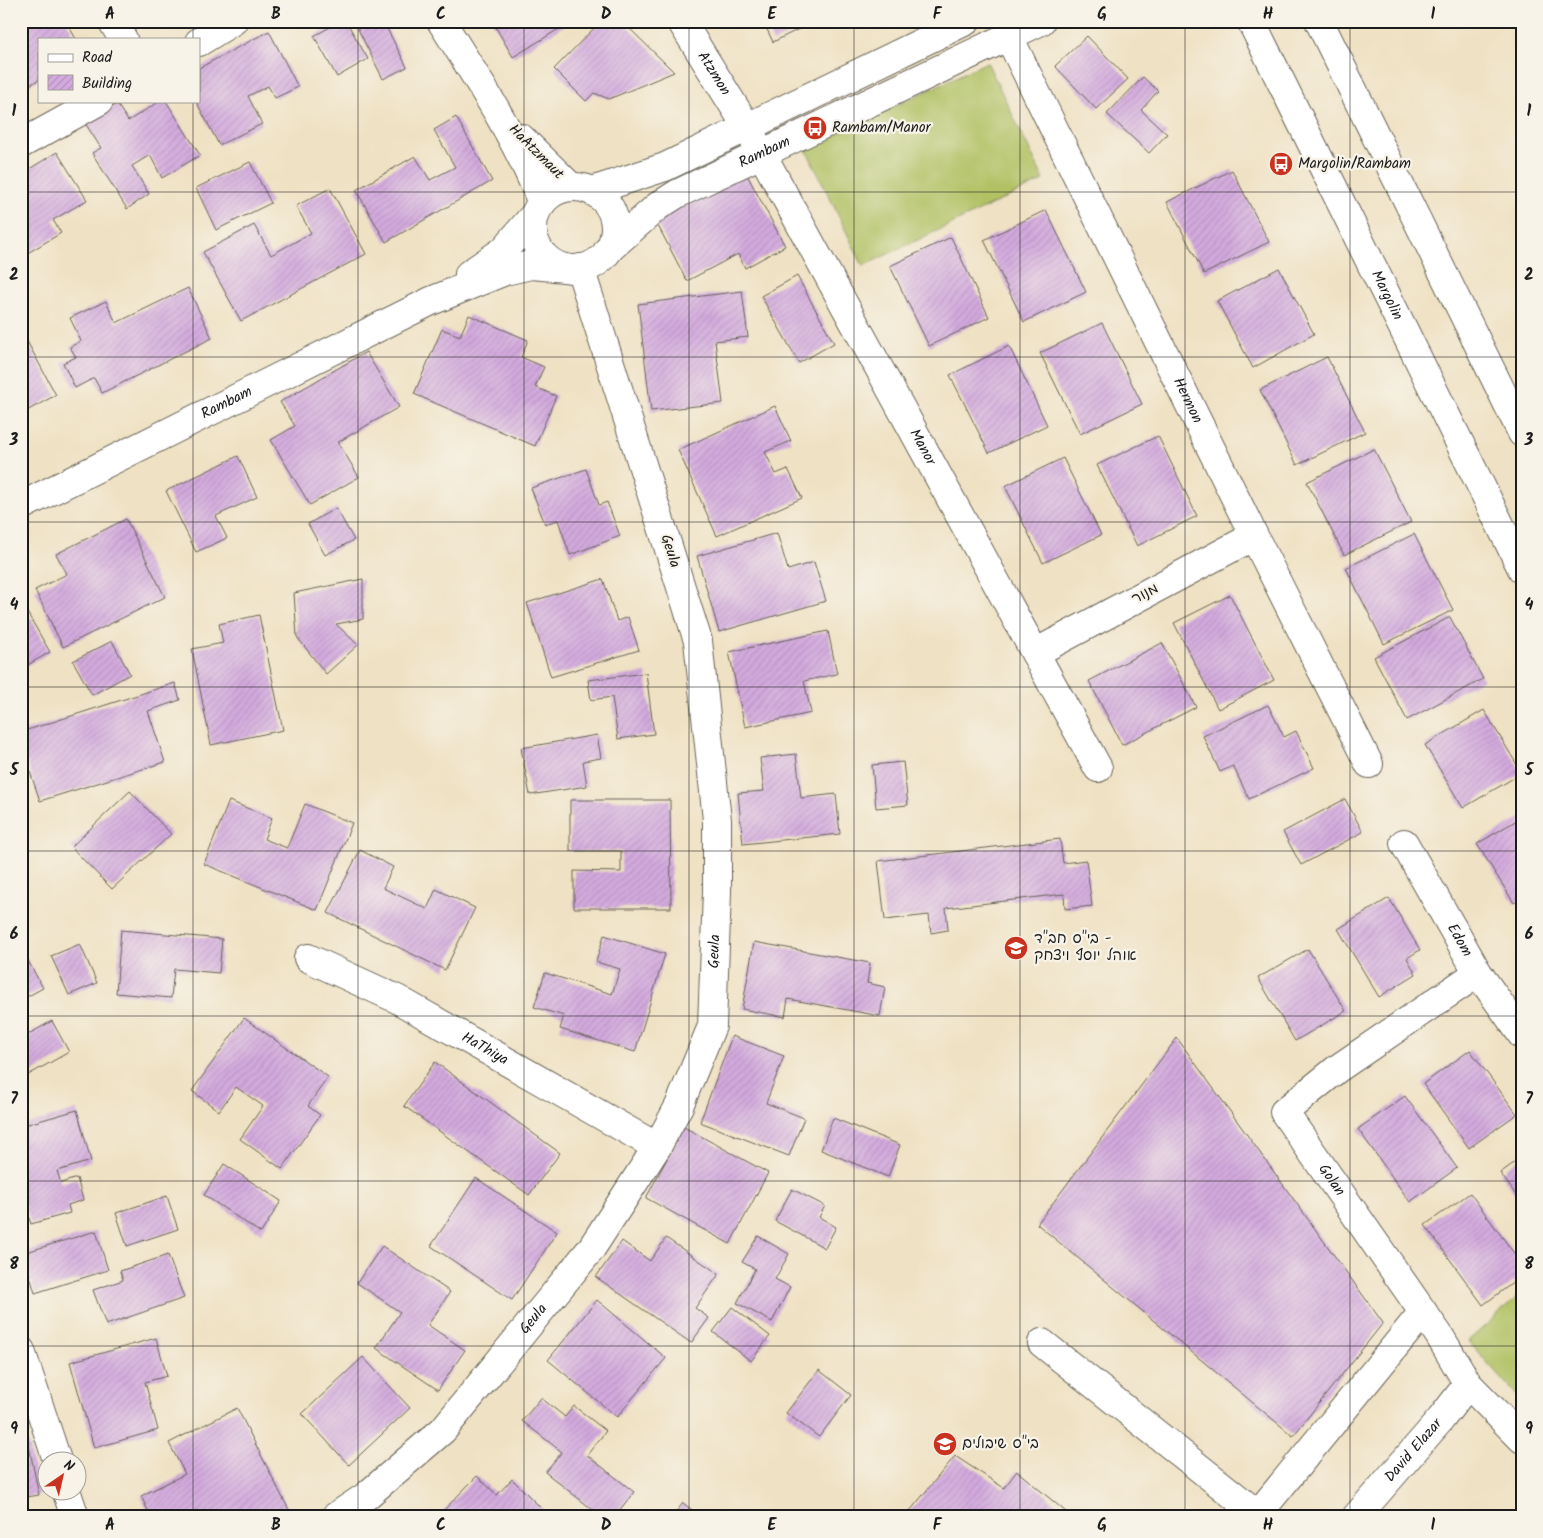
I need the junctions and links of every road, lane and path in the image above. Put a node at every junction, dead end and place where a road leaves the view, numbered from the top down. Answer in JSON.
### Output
{"nodes":[{"id":1,"x":112,"y":21,"type":"edge"},
{"id":2,"x":233,"y":21,"type":"edge"},
{"id":3,"x":441,"y":21,"type":"edge"},
{"id":4,"x":681,"y":21,"type":"edge"},
{"id":5,"x":966,"y":21,"type":"edge"},
{"id":6,"x":1041,"y":21,"type":"edge"},
{"id":7,"x":1240,"y":21,"type":"edge"},
{"id":8,"x":1251,"y":21,"type":"edge"},
{"id":9,"x":1319,"y":21,"type":"edge"},
{"id":10,"x":1009,"y":37,"type":"junction"},
{"id":11,"x":121,"y":38,"type":"edge"},
{"id":12,"x":200,"y":41,"type":"edge"},
{"id":13,"x":1268,"y":56,"type":"junction"},
{"id":14,"x":97,"y":102,"type":"edge"},
{"id":15,"x":501,"y":117,"type":"junction"},
{"id":16,"x":747,"y":127,"type":"junction"},
{"id":17,"x":21,"y":144,"type":"edge"},
{"id":18,"x":762,"y":154,"type":"junction"},
{"id":19,"x":581,"y":189,"type":"junction"},
{"id":20,"x":539,"y":209,"type":"junction"},
{"id":21,"x":608,"y":250,"type":"junction"},
{"id":22,"x":572,"y":268,"type":"junction"},
{"id":23,"x":431,"y":301,"type":"junction"},
{"id":24,"x":1522,"y":433,"type":"edge"},
{"id":25,"x":21,"y":506,"type":"edge"},
{"id":26,"x":1254,"y":536,"type":"junction"},
{"id":27,"x":1522,"y":570,"type":"edge"},
{"id":28,"x":1035,"y":653,"type":"junction"},
{"id":29,"x":1369,"y":764,"type":"dead end"},
{"id":30,"x":1098,"y":768,"type":"dead end"},
{"id":31,"x":1404,"y":843,"type":"dead end"},
{"id":32,"x":308,"y":958,"type":"dead end"},
{"id":33,"x":1478,"y":973,"type":"junction"},
{"id":34,"x":1522,"y":1035,"type":"edge"},
{"id":35,"x":657,"y":1147,"type":"junction"},
{"id":36,"x":1423,"y":1312,"type":"junction"},
{"id":37,"x":1042,"y":1343,"type":"dead end"},
{"id":38,"x":21,"y":1351,"type":"edge"},
{"id":39,"x":1468,"y":1384,"type":"junction"},
{"id":40,"x":1522,"y":1439,"type":"edge"},
{"id":41,"x":54,"y":1450,"type":"edge"},
{"id":42,"x":69,"y":1500,"type":"edge"},
{"id":43,"x":1259,"y":1515,"type":"edge"},
{"id":44,"x":75,"y":1517,"type":"edge"},
{"id":45,"x":335,"y":1517,"type":"edge"},
{"id":46,"x":1356,"y":1517,"type":"edge"}],
"edges":[{"from":1,"to":11,"type":"street"},
{"from":2,"to":12,"type":"street"},
{"from":3,"to":15,"type":"street","name":"HaAtzmaut"},
{"from":4,"to":16,"type":"street","name":"Atzmon"},
{"from":5,"to":16,"type":"street","name":"Rambam"},
{"from":6,"to":10,"type":"street","name":"Rambam"},
{"from":7,"to":13,"type":"street"},
{"from":8,"to":13,"type":"street","name":"Margolin"},
{"from":9,"to":24,"type":"street"},
{"from":10,"to":18,"type":"street","name":"Rambam"},
{"from":10,"to":26,"type":"street","name":"Hermon"},
{"from":13,"to":27,"type":"street","name":"Margolin"},
{"from":14,"to":17,"type":"street"},
{"from":15,"to":19,"type":"street","name":"HaAtzmaut"},
{"from":15,"to":20,"type":"street","name":"HaAtzmaut"},
{"from":16,"to":18,"type":"street","name":"Manor"},
{"from":16,"to":19,"type":"street","name":"Rambam"},
{"from":18,"to":21,"type":"street","name":"Rambam"},
{"from":18,"to":28,"type":"street","name":"Manor"},
{"from":19,"to":20,"type":"street"},
{"from":19,"to":21,"type":"street"},
{"from":20,"to":22,"type":"street"},
{"from":20,"to":23,"type":"street","name":"Rambam"},
{"from":21,"to":22,"type":"street"},
{"from":22,"to":23,"type":"street","name":"Rambam"},
{"from":22,"to":35,"type":"street","name":"Geula"},
{"from":23,"to":25,"type":"street","name":"Rambam"},
{"from":26,"to":28,"type":"street","name":"מנור"},
{"from":26,"to":29,"type":"street","name":"Hermon"},
{"from":28,"to":30,"type":"street","name":"Manor"},
{"from":31,"to":33,"type":"street","name":"Edom"},
{"from":32,"to":35,"type":"street","name":"HaThiya"},
{"from":33,"to":34,"type":"street","name":"Edom"},
{"from":33,"to":36,"type":"street","name":"Golan"},
{"from":35,"to":45,"type":"street","name":"Geula"},
{"from":36,"to":39,"type":"street","name":"Golan"},
{"from":36,"to":43,"type":"street"},
{"from":37,"to":43,"type":"street"},
{"from":38,"to":41,"type":"street"},
{"from":39,"to":40,"type":"street","name":"Golan"},
{"from":39,"to":46,"type":"street","name":"David Elazar"},
{"from":42,"to":44,"type":"street"}]}
